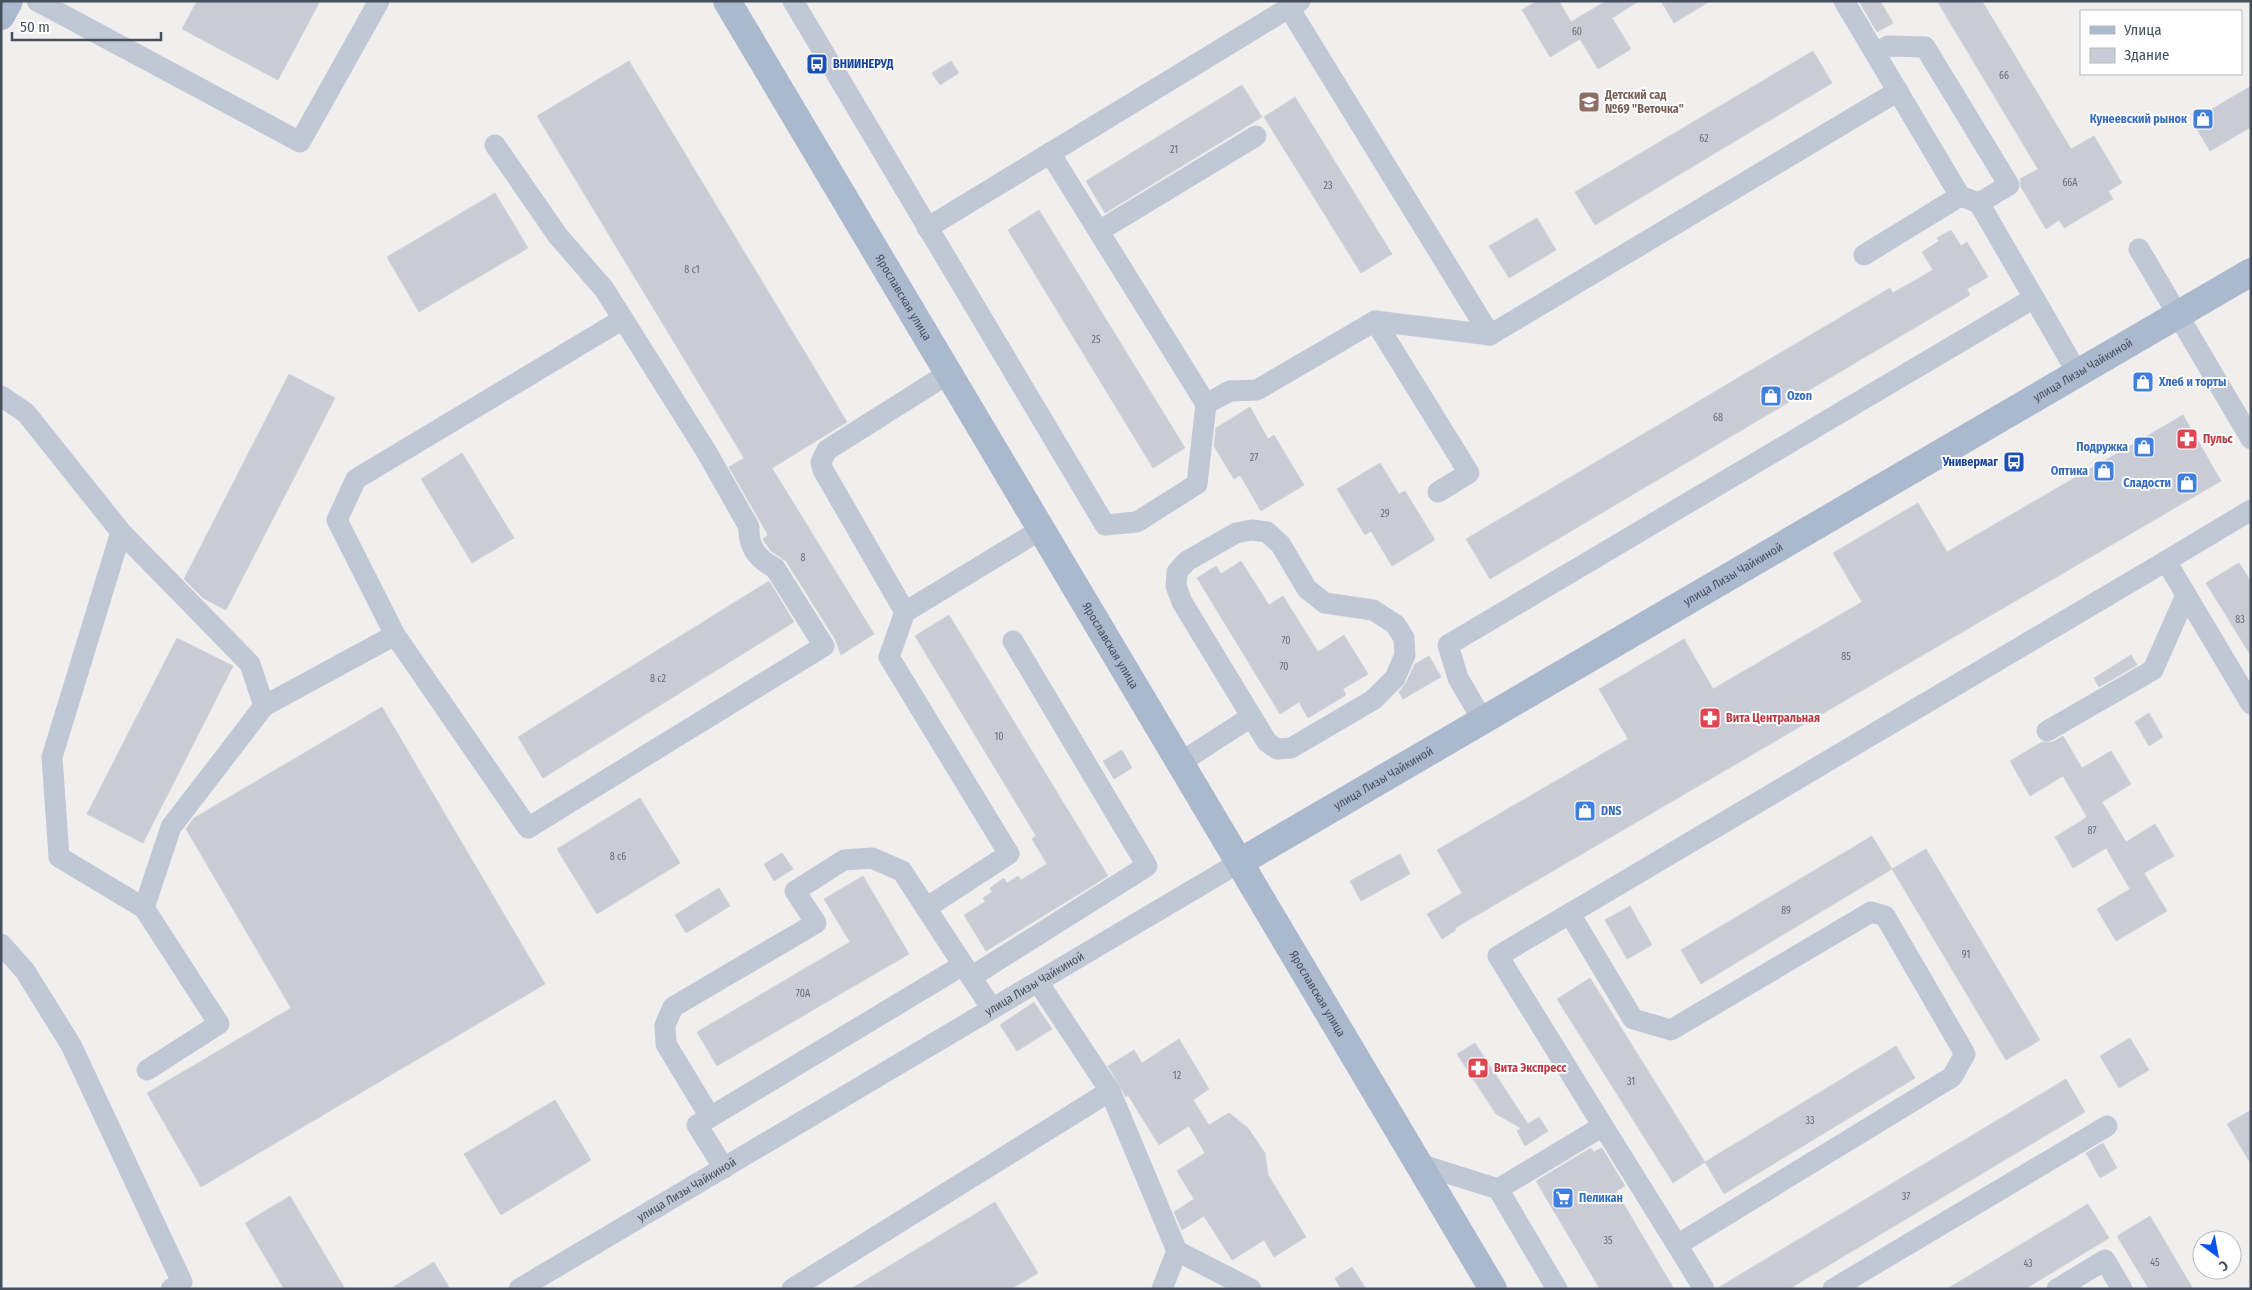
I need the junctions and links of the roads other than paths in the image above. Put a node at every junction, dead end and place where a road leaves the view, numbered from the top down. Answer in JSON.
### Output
{"nodes":[{"id":1,"x":9,"y":1,"type":"edge"},
{"id":2,"x":37,"y":1,"type":"edge"},
{"id":3,"x":379,"y":1,"type":"edge"},
{"id":4,"x":728,"y":1,"type":"edge"},
{"id":5,"x":793,"y":1,"type":"edge"},
{"id":6,"x":1844,"y":1,"type":"edge"},
{"id":7,"x":1295,"y":4,"type":"edge"},
{"id":8,"x":1,"y":16,"type":"edge"},
{"id":9,"x":1876,"y":54,"type":"junction"},
{"id":10,"x":1898,"y":91,"type":"junction"},
{"id":11,"x":1256,"y":136,"type":"dead end"},
{"id":12,"x":495,"y":145,"type":"dead end"},
{"id":13,"x":1050,"y":153,"type":"junction"},
{"id":14,"x":1970,"y":200,"type":"junction"},
{"id":15,"x":927,"y":228,"type":"junction"},
{"id":16,"x":1099,"y":231,"type":"junction"},
{"id":17,"x":2140,"y":249,"type":"dead end"},
{"id":18,"x":1864,"y":256,"type":"dead end"},
{"id":19,"x":2251,"y":272,"type":"edge"},
{"id":20,"x":2034,"y":298,"type":"junction"},
{"id":21,"x":2177,"y":315,"type":"junction"},
{"id":22,"x":623,"y":320,"type":"junction"},
{"id":23,"x":1376,"y":321,"type":"junction"},
{"id":24,"x":1490,"y":335,"type":"junction"},
{"id":25,"x":949,"y":373,"type":"junction"},
{"id":26,"x":2078,"y":374,"type":"junction"},
{"id":27,"x":1,"y":396,"type":"edge"},
{"id":28,"x":1206,"y":404,"type":"junction"},
{"id":29,"x":2251,"y":439,"type":"edge"},
{"id":30,"x":1438,"y":492,"type":"dead end"},
{"id":31,"x":2251,"y":510,"type":"edge"},
{"id":32,"x":1042,"y":529,"type":"junction"},
{"id":33,"x":120,"y":532,"type":"junction"},
{"id":34,"x":2166,"y":562,"type":"junction"},
{"id":35,"x":2186,"y":595,"type":"junction"},
{"id":36,"x":905,"y":612,"type":"junction"},
{"id":37,"x":395,"y":635,"type":"junction"},
{"id":38,"x":1013,"y":641,"type":"dead end"},
{"id":39,"x":2251,"y":704,"type":"edge"},
{"id":40,"x":264,"y":706,"type":"junction"},
{"id":41,"x":1251,"y":717,"type":"junction"},
{"id":42,"x":1483,"y":721,"type":"junction"},
{"id":43,"x":2047,"y":731,"type":"dead end"},
{"id":44,"x":1181,"y":762,"type":"junction"},
{"id":45,"x":1240,"y":862,"type":"junction"},
{"id":46,"x":144,"y":908,"type":"junction"},
{"id":47,"x":926,"y":908,"type":"junction"},
{"id":48,"x":1570,"y":914,"type":"junction"},
{"id":49,"x":1,"y":944,"type":"edge"},
{"id":50,"x":967,"y":971,"type":"junction"},
{"id":51,"x":1038,"y":982,"type":"junction"},
{"id":52,"x":992,"y":1009,"type":"junction"},
{"id":53,"x":147,"y":1070,"type":"dead end"},
{"id":54,"x":1110,"y":1091,"type":"junction"},
{"id":55,"x":710,"y":1117,"type":"junction"},
{"id":56,"x":1603,"y":1126,"type":"junction"},
{"id":57,"x":2107,"y":1126,"type":"dead end"},
{"id":58,"x":1419,"y":1164,"type":"junction"},
{"id":59,"x":724,"y":1168,"type":"junction"},
{"id":60,"x":1498,"y":1189,"type":"junction"},
{"id":61,"x":1677,"y":1244,"type":"junction"},
{"id":62,"x":1177,"y":1251,"type":"junction"},
{"id":63,"x":1834,"y":1288,"type":"edge"},
{"id":64,"x":171,"y":1289,"type":"edge"},
{"id":65,"x":519,"y":1289,"type":"edge"},
{"id":66,"x":792,"y":1289,"type":"edge"},
{"id":67,"x":1162,"y":1289,"type":"edge"},
{"id":68,"x":1251,"y":1289,"type":"edge"},
{"id":69,"x":1493,"y":1289,"type":"edge"},
{"id":70,"x":1557,"y":1289,"type":"edge"},
{"id":71,"x":1704,"y":1289,"type":"edge"},
{"id":72,"x":2057,"y":1289,"type":"edge"},
{"id":73,"x":2122,"y":1289,"type":"edge"}],
"edges":[{"from":1,"to":8,"type":"main road"},
{"from":2,"to":3,"type":"street"},
{"from":4,"to":25,"type":"main road","name":"Ярославская улица"},
{"from":5,"to":15,"type":"street"},
{"from":6,"to":9,"type":"street"},
{"from":7,"to":13,"type":"street"},
{"from":7,"to":24,"type":"street"},
{"from":9,"to":10,"type":"street"},
{"from":9,"to":14,"type":"street"},
{"from":10,"to":14,"type":"street"},
{"from":10,"to":24,"type":"street"},
{"from":11,"to":16,"type":"street"},
{"from":12,"to":22,"type":"street"},
{"from":13,"to":15,"type":"street"},
{"from":13,"to":16,"type":"street"},
{"from":14,"to":18,"type":"street"},
{"from":14,"to":20,"type":"street"},
{"from":15,"to":28,"type":"street"},
{"from":16,"to":28,"type":"street"},
{"from":17,"to":21,"type":"street"},
{"from":19,"to":21,"type":"main road","name":"улица Лизы Чайкиной"},
{"from":20,"to":26,"type":"street"},
{"from":20,"to":42,"type":"street"},
{"from":21,"to":26,"type":"main road","name":"улица Лизы Чайкиной"},
{"from":21,"to":29,"type":"street"},
{"from":22,"to":37,"type":"street"},
{"from":22,"to":37,"type":"street"},
{"from":23,"to":24,"type":"street"},
{"from":23,"to":28,"type":"street"},
{"from":23,"to":30,"type":"street"},
{"from":25,"to":32,"type":"main road","name":"Ярославская улица"},
{"from":25,"to":36,"type":"street"},
{"from":26,"to":42,"type":"main road","name":"улица Лизы Чайкиной"},
{"from":27,"to":33,"type":"street"},
{"from":31,"to":34,"type":"street"},
{"from":32,"to":36,"type":"street"},
{"from":32,"to":44,"type":"main road","name":"Ярославская улица"},
{"from":33,"to":40,"type":"street"},
{"from":33,"to":46,"type":"street"},
{"from":34,"to":35,"type":"street"},
{"from":34,"to":48,"type":"street"},
{"from":35,"to":39,"type":"street"},
{"from":35,"to":43,"type":"street"},
{"from":36,"to":47,"type":"street"},
{"from":37,"to":40,"type":"street"},
{"from":38,"to":50,"type":"street"},
{"from":40,"to":46,"type":"street"},
{"from":41,"to":41,"type":"street"},
{"from":41,"to":44,"type":"street"},
{"from":42,"to":45,"type":"main road","name":"улица Лизы Чайкиной"},
{"from":44,"to":45,"type":"main road","name":"Ярославская улица"},
{"from":45,"to":51,"type":"street","name":"улица Лизы Чайкиной"},
{"from":45,"to":58,"type":"main road","name":"Ярославская улица"},
{"from":46,"to":53,"type":"street"},
{"from":47,"to":50,"type":"street"},
{"from":47,"to":55,"type":"street"},
{"from":48,"to":56,"type":"street"},
{"from":48,"to":61,"type":"street"},
{"from":49,"to":64,"type":"street"},
{"from":50,"to":52,"type":"street"},
{"from":50,"to":55,"type":"street"},
{"from":51,"to":52,"type":"street","name":"улица Лизы Чайкиной"},
{"from":51,"to":54,"type":"street"},
{"from":52,"to":59,"type":"street","name":"улица Лизы Чайкиной"},
{"from":54,"to":62,"type":"street"},
{"from":54,"to":66,"type":"street"},
{"from":55,"to":59,"type":"street"},
{"from":56,"to":60,"type":"street"},
{"from":56,"to":61,"type":"street"},
{"from":57,"to":63,"type":"street"},
{"from":58,"to":60,"type":"street"},
{"from":58,"to":69,"type":"main road","name":"Ярославская улица"},
{"from":59,"to":65,"type":"street","name":"улица Лизы Чайкиной"},
{"from":60,"to":70,"type":"street"},
{"from":61,"to":71,"type":"street"},
{"from":62,"to":67,"type":"street"},
{"from":62,"to":68,"type":"street"},
{"from":72,"to":73,"type":"street"}]}
